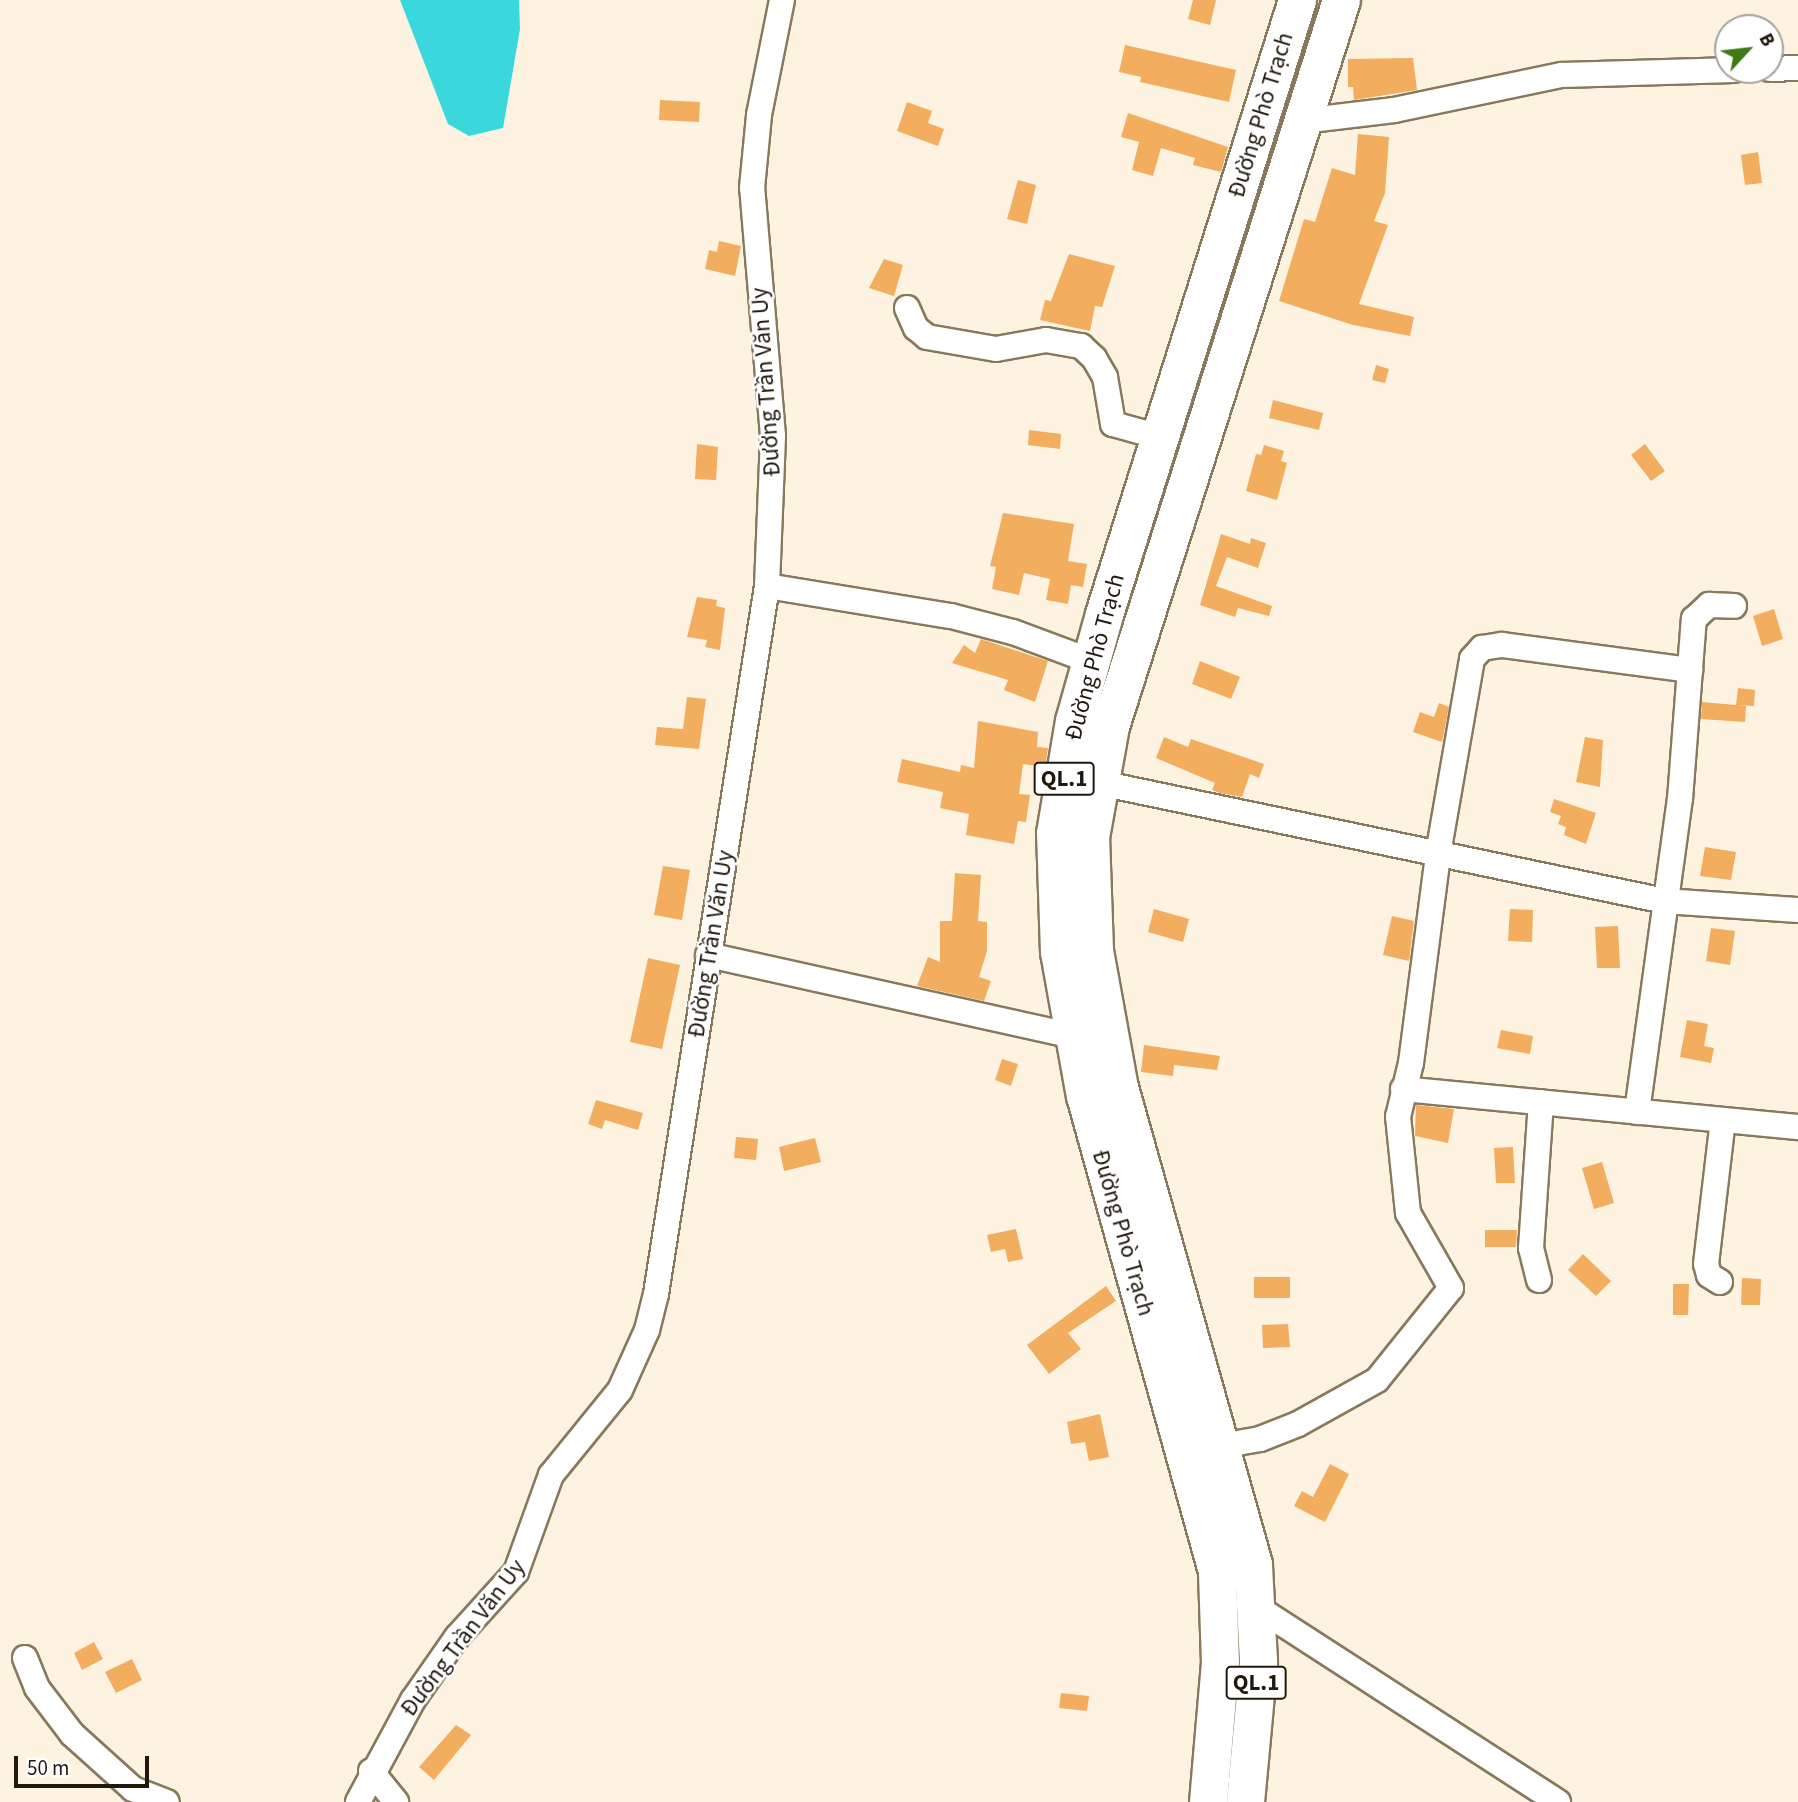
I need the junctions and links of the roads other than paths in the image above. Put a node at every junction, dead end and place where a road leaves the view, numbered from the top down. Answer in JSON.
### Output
{"nodes":[{"id":1,"x":782,"y":0,"type":"edge"},
{"id":2,"x":1297,"y":0,"type":"edge"},
{"id":3,"x":1341,"y":0,"type":"edge"},
{"id":4,"x":1714,"y":71,"type":"edge"},
{"id":5,"x":1302,"y":121,"type":"junction"},
{"id":6,"x":907,"y":308,"type":"dead end"},
{"id":7,"x":1160,"y":437,"type":"junction"},
{"id":8,"x":767,"y":586,"type":"junction"},
{"id":9,"x":1734,"y":606,"type":"dead end"},
{"id":10,"x":1091,"y":661,"type":"junction"},
{"id":11,"x":1690,"y":670,"type":"junction"},
{"id":12,"x":1100,"y":783,"type":"junction"},
{"id":13,"x":1438,"y":854,"type":"junction"},
{"id":14,"x":1665,"y":901,"type":"junction"},
{"id":15,"x":1798,"y":910,"type":"edge"},
{"id":16,"x":709,"y":955,"type":"junction"},
{"id":17,"x":1074,"y":1035,"type":"junction"},
{"id":18,"x":1403,"y":1089,"type":"junction"},
{"id":19,"x":1541,"y":1102,"type":"junction"},
{"id":20,"x":1637,"y":1112,"type":"junction"},
{"id":21,"x":1723,"y":1120,"type":"junction"},
{"id":22,"x":1798,"y":1127,"type":"edge"},
{"id":23,"x":1539,"y":1280,"type":"dead end"},
{"id":24,"x":1720,"y":1282,"type":"dead end"},
{"id":25,"x":1220,"y":1446,"type":"junction"},
{"id":26,"x":1255,"y":1606,"type":"junction"},
{"id":27,"x":25,"y":1658,"type":"dead end"},
{"id":28,"x":371,"y":1771,"type":"junction"},
{"id":29,"x":129,"y":1796,"type":"edge"},
{"id":30,"x":167,"y":1802,"type":"edge"},
{"id":31,"x":358,"y":1802,"type":"edge"},
{"id":32,"x":396,"y":1802,"type":"edge"},
{"id":33,"x":1208,"y":1802,"type":"edge"},
{"id":34,"x":1245,"y":1802,"type":"edge"},
{"id":35,"x":1558,"y":1802,"type":"edge"}],
"edges":[{"from":1,"to":8,"type":"street","name":"Đường Trần Văn Uy"},
{"from":2,"to":7,"type":"highway","name":"Đường Phò Trạch","number":"QL.1"},
{"from":3,"to":5,"type":"highway","name":"Đường Phò Trạch","number":"QL.1"},
{"from":4,"to":5,"type":"street"},
{"from":5,"to":12,"type":"highway","name":"Đường Phò Trạch","number":"QL.1"},
{"from":6,"to":7,"type":"street"},
{"from":7,"to":10,"type":"highway","name":"Đường Phò Trạch","number":"QL.1"},
{"from":8,"to":10,"type":"street"},
{"from":8,"to":16,"type":"street","name":"Đường Trần Văn Uy"},
{"from":9,"to":11,"type":"street"},
{"from":10,"to":17,"type":"highway","name":"Đường Phò Trạch","number":"QL.1"},
{"from":11,"to":13,"type":"street"},
{"from":11,"to":14,"type":"street"},
{"from":12,"to":13,"type":"street"},
{"from":12,"to":25,"type":"highway","name":"Đường Phò Trạch","number":"QL.1"},
{"from":13,"to":14,"type":"street"},
{"from":13,"to":18,"type":"street"},
{"from":14,"to":15,"type":"street"},
{"from":14,"to":20,"type":"street"},
{"from":16,"to":17,"type":"street"},
{"from":16,"to":28,"type":"street","name":"Đường Trần Văn Uy"},
{"from":17,"to":33,"type":"highway","name":"Đường Phò Trạch","number":"QL.1"},
{"from":18,"to":19,"type":"street"},
{"from":18,"to":25,"type":"street"},
{"from":19,"to":20,"type":"street"},
{"from":19,"to":23,"type":"street"},
{"from":20,"to":21,"type":"street"},
{"from":21,"to":22,"type":"street"},
{"from":21,"to":24,"type":"street"},
{"from":25,"to":26,"type":"highway","name":"Đường Phò Trạch","number":"QL.1"},
{"from":26,"to":34,"type":"highway","number":"QL.1"},
{"from":26,"to":35,"type":"street"},
{"from":27,"to":29,"type":"street"},
{"from":28,"to":31,"type":"street","name":"Đường Trần Văn Uy"},
{"from":28,"to":32,"type":"street"},
{"from":29,"to":30,"type":"street"}]}
